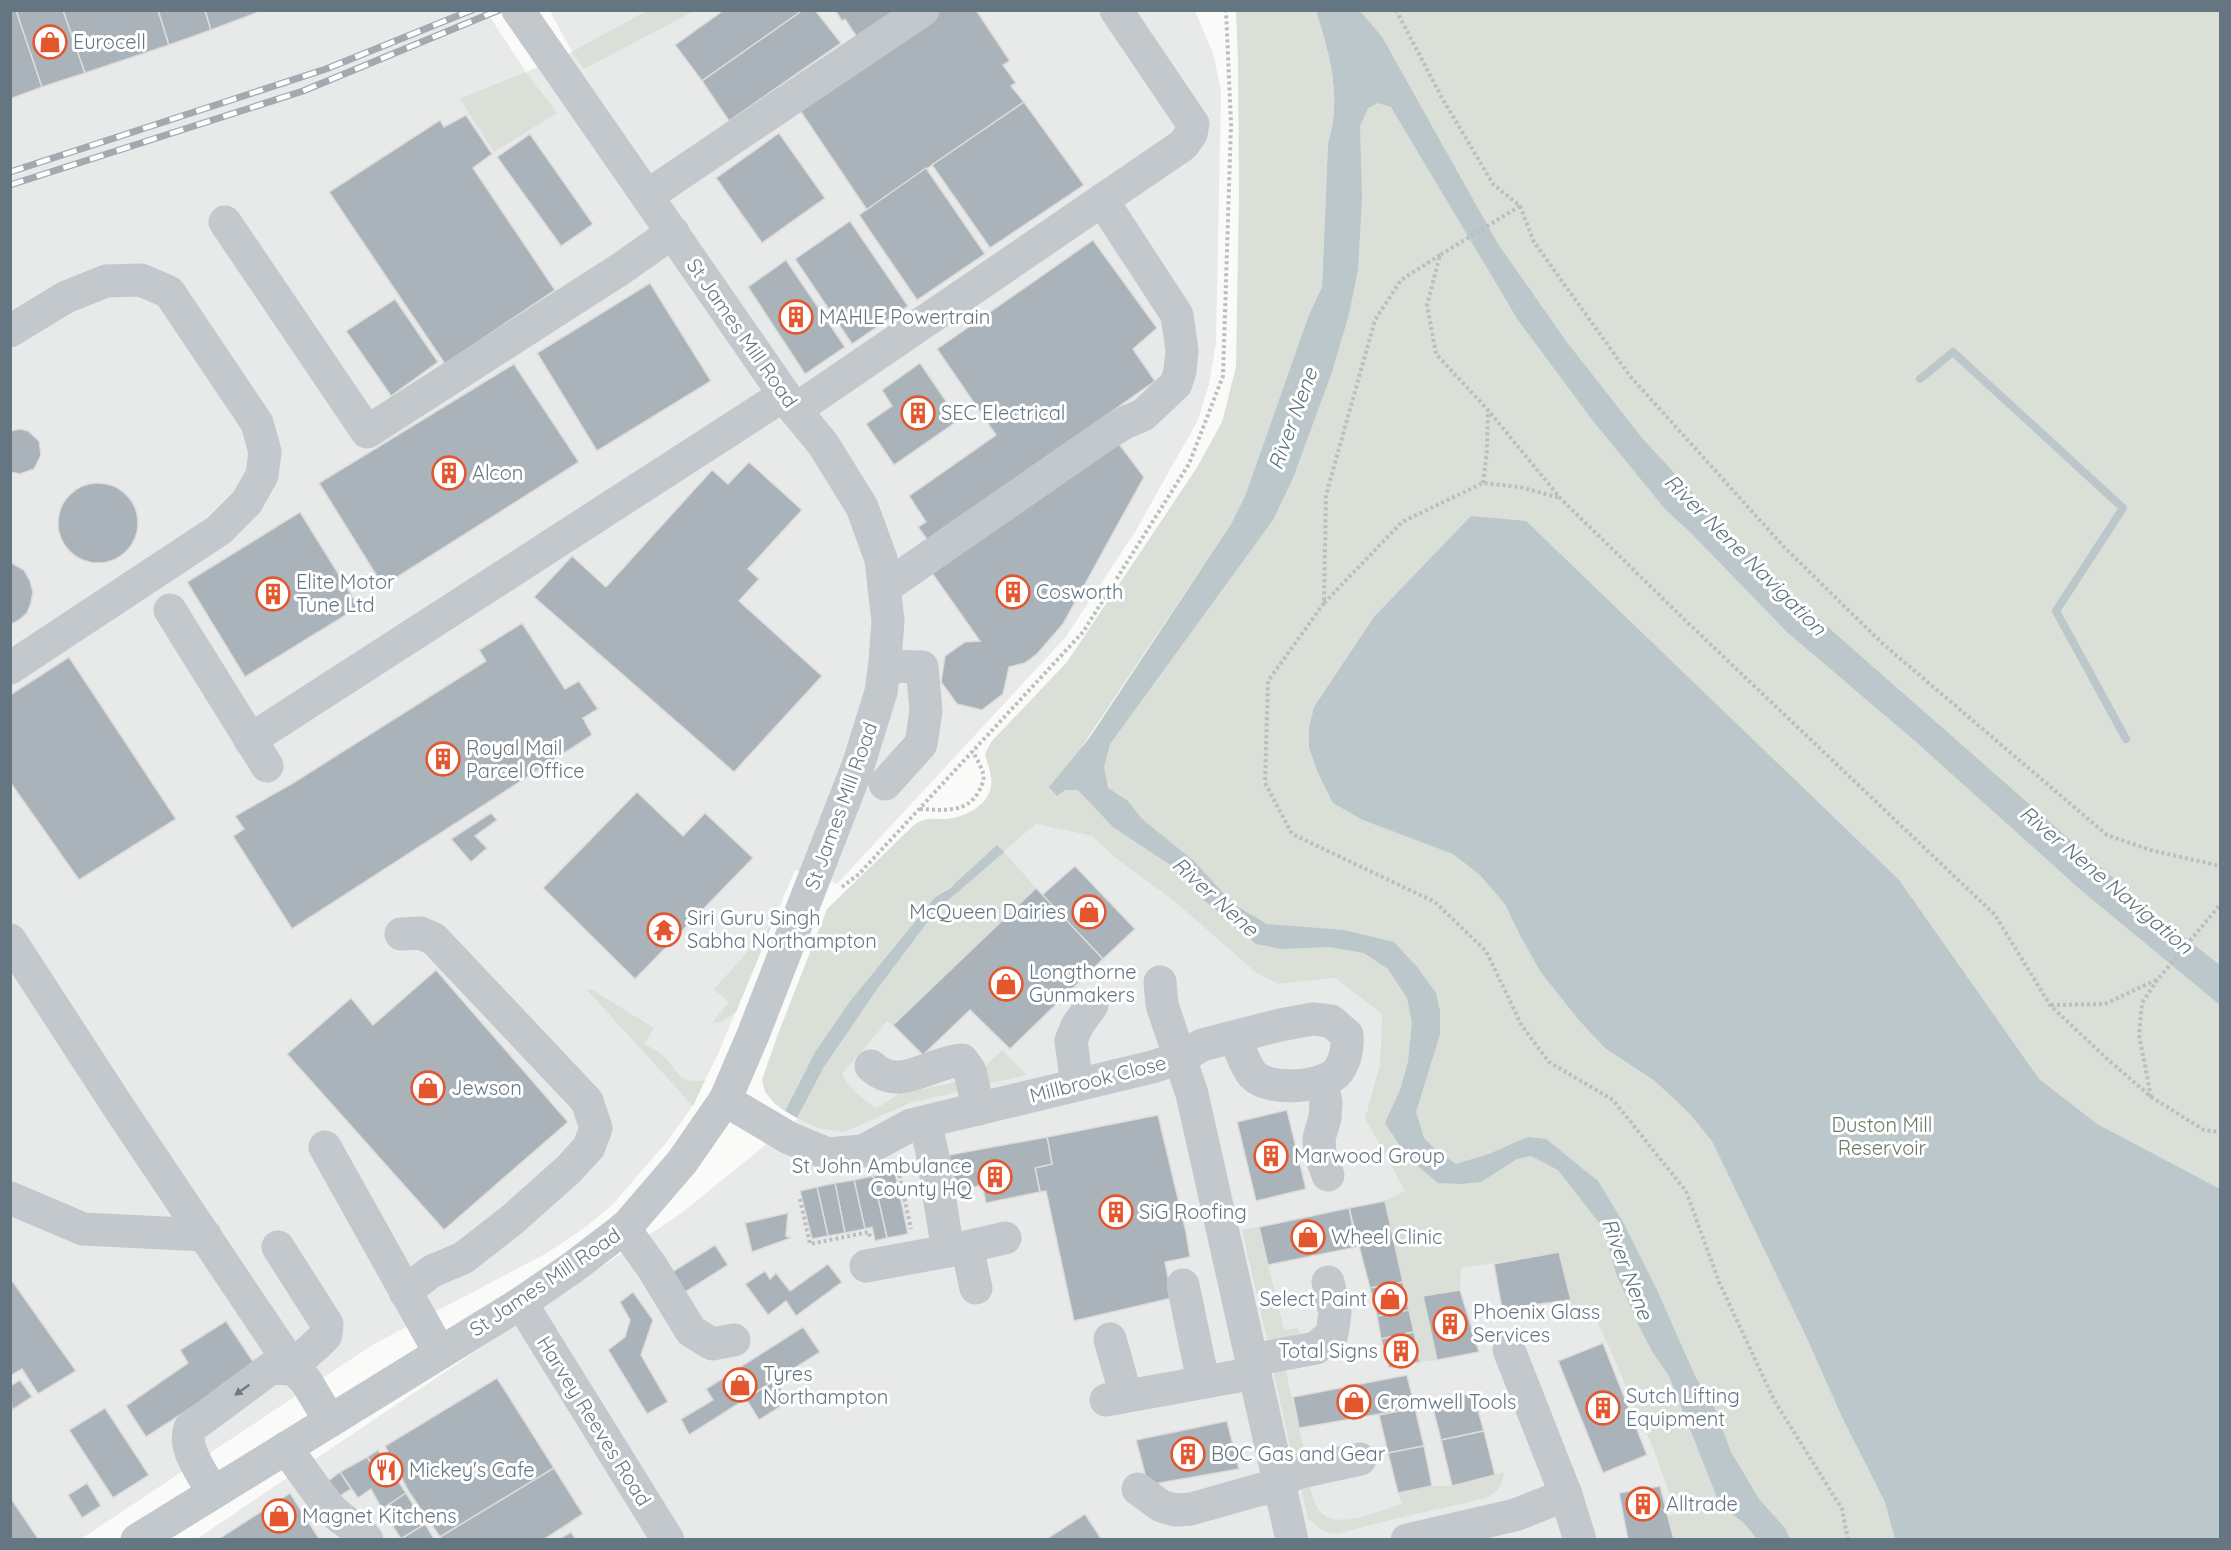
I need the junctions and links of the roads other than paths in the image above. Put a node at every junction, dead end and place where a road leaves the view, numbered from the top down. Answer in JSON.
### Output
{"nodes":[{"id":1,"x":518,"y":10,"type":"edge"},
{"id":2,"x":923,"y":10,"type":"edge"},
{"id":3,"x":1116,"y":10,"type":"edge"},
{"id":4,"x":647,"y":196,"type":"junction"},
{"id":5,"x":1102,"y":200,"type":"junction"},
{"id":6,"x":225,"y":222,"type":"dead end"},
{"id":7,"x":673,"y":232,"type":"junction"},
{"id":8,"x":10,"y":331,"type":"edge"},
{"id":9,"x":789,"y":402,"type":"junction"},
{"id":10,"x":884,"y":588,"type":"junction"},
{"id":11,"x":170,"y":610,"type":"dead end"},
{"id":12,"x":885,"y":666,"type":"junction"},
{"id":13,"x":10,"y":668,"type":"edge"},
{"id":14,"x":885,"y":784,"type":"dead end"},
{"id":15,"x":401,"y":934,"type":"dead end"},
{"id":16,"x":10,"y":940,"type":"edge"},
{"id":17,"x":1160,"y":982,"type":"dead end"},
{"id":18,"x":1092,"y":1005,"type":"dead end"},
{"id":19,"x":1235,"y":1038,"type":"junction"},
{"id":20,"x":1180,"y":1058,"type":"junction"},
{"id":21,"x":872,"y":1066,"type":"dead end"},
{"id":22,"x":1322,"y":1082,"type":"junction"},
{"id":23,"x":1077,"y":1085,"type":"junction"},
{"id":24,"x":725,"y":1100,"type":"junction"},
{"id":25,"x":978,"y":1109,"type":"junction"},
{"id":26,"x":925,"y":1122,"type":"junction"},
{"id":27,"x":325,"y":1147,"type":"dead end"},
{"id":28,"x":1328,"y":1175,"type":"dead end"},
{"id":29,"x":10,"y":1198,"type":"edge"},
{"id":30,"x":624,"y":1228,"type":"junction"},
{"id":31,"x":204,"y":1235,"type":"junction"},
{"id":32,"x":1005,"y":1238,"type":"dead end"},
{"id":33,"x":278,"y":1246,"type":"dead end"},
{"id":34,"x":957,"y":1249,"type":"junction"},
{"id":35,"x":869,"y":1255,"type":"road end"},
{"id":36,"x":1328,"y":1282,"type":"dead end"},
{"id":37,"x":1183,"y":1285,"type":"dead end"},
{"id":38,"x":976,"y":1288,"type":"dead end"},
{"id":39,"x":405,"y":1292,"type":"junction"},
{"id":40,"x":520,"y":1303,"type":"junction"},
{"id":41,"x":1110,"y":1339,"type":"dead end"},
{"id":42,"x":734,"y":1340,"type":"dead end"},
{"id":43,"x":1509,"y":1350,"type":"dead end"},
{"id":44,"x":440,"y":1353,"type":"junction"},
{"id":45,"x":1253,"y":1366,"type":"junction"},
{"id":46,"x":294,"y":1369,"type":"junction"},
{"id":47,"x":1203,"y":1381,"type":"junction"},
{"id":48,"x":330,"y":1421,"type":"junction"},
{"id":49,"x":286,"y":1448,"type":"junction"},
{"id":50,"x":1359,"y":1460,"type":"dead end"},
{"id":51,"x":1280,"y":1483,"type":"junction"},
{"id":52,"x":1138,"y":1489,"type":"dead end"},
{"id":53,"x":213,"y":1493,"type":"junction"},
{"id":54,"x":1566,"y":1495,"type":"junction"},
{"id":55,"x":138,"y":1539,"type":"edge"},
{"id":56,"x":367,"y":1539,"type":"edge"},
{"id":57,"x":668,"y":1539,"type":"edge"},
{"id":58,"x":1292,"y":1539,"type":"edge"},
{"id":59,"x":1407,"y":1539,"type":"edge"},
{"id":60,"x":1580,"y":1539,"type":"edge"}],
"edges":[{"from":1,"to":4,"type":"street","name":"St James Mill Road"},
{"from":2,"to":4,"type":"street"},
{"from":3,"to":5,"type":"street"},
{"from":4,"to":7,"type":"street","name":"St James Mill Road"},
{"from":5,"to":9,"type":"street"},
{"from":5,"to":10,"type":"street"},
{"from":6,"to":7,"type":"street"},
{"from":7,"to":9,"type":"street","name":"St James Mill Road"},
{"from":8,"to":13,"type":"street"},
{"from":9,"to":10,"type":"street","name":"St James Mill Road"},
{"from":9,"to":11,"type":"street"},
{"from":10,"to":12,"type":"street","name":"St James Mill Road"},
{"from":12,"to":14,"type":"street"},
{"from":12,"to":24,"type":"street","name":"St James Mill Road"},
{"from":15,"to":39,"type":"street"},
{"from":16,"to":31,"type":"street"},
{"from":17,"to":20,"type":"street"},
{"from":18,"to":23,"type":"street"},
{"from":19,"to":20,"type":"street"},
{"from":19,"to":22,"type":"street"},
{"from":19,"to":22,"type":"street"},
{"from":20,"to":23,"type":"street","name":"Millbrook Close"},
{"from":20,"to":45,"type":"street","name":"Millbrook Close"},
{"from":21,"to":25,"type":"street"},
{"from":22,"to":28,"type":"street"},
{"from":23,"to":25,"type":"street","name":"Millbrook Close"},
{"from":24,"to":26,"type":"street","name":"Millbrook Close"},
{"from":24,"to":30,"type":"street","name":"St James Mill Road"},
{"from":25,"to":26,"type":"street","name":"Millbrook Close"},
{"from":26,"to":34,"type":"street"},
{"from":27,"to":39,"type":"street"},
{"from":29,"to":31,"type":"street"},
{"from":30,"to":40,"type":"street","name":"St James Mill Road"},
{"from":30,"to":42,"type":"street"},
{"from":31,"to":46,"type":"street"},
{"from":32,"to":34,"type":"street"},
{"from":33,"to":46,"type":"street"},
{"from":34,"to":35,"type":"street"},
{"from":34,"to":38,"type":"street"},
{"from":36,"to":45,"type":"street"},
{"from":37,"to":47,"type":"street"},
{"from":39,"to":44,"type":"street"},
{"from":40,"to":44,"type":"street","name":"St James Mill Road"},
{"from":40,"to":57,"type":"street","name":"Harvey Reeves Road"},
{"from":41,"to":47,"type":"street"},
{"from":43,"to":54,"type":"street"},
{"from":44,"to":48,"type":"street","name":"St James Mill Road"},
{"from":45,"to":47,"type":"street"},
{"from":45,"to":51,"type":"street","name":"Millbrook Close"},
{"from":46,"to":48,"type":"street"},
{"from":46,"to":53,"type":"street","one_way":true},
{"from":48,"to":49,"type":"street","name":"St James Mill Road"},
{"from":49,"to":53,"type":"street","name":"St James Mill Road"},
{"from":49,"to":56,"type":"street"},
{"from":50,"to":51,"type":"street"},
{"from":51,"to":52,"type":"street"},
{"from":51,"to":58,"type":"street","name":"Millbrook Close"},
{"from":53,"to":55,"type":"street","name":"St James Mill Road"},
{"from":54,"to":59,"type":"street"},
{"from":54,"to":60,"type":"street"}]}
